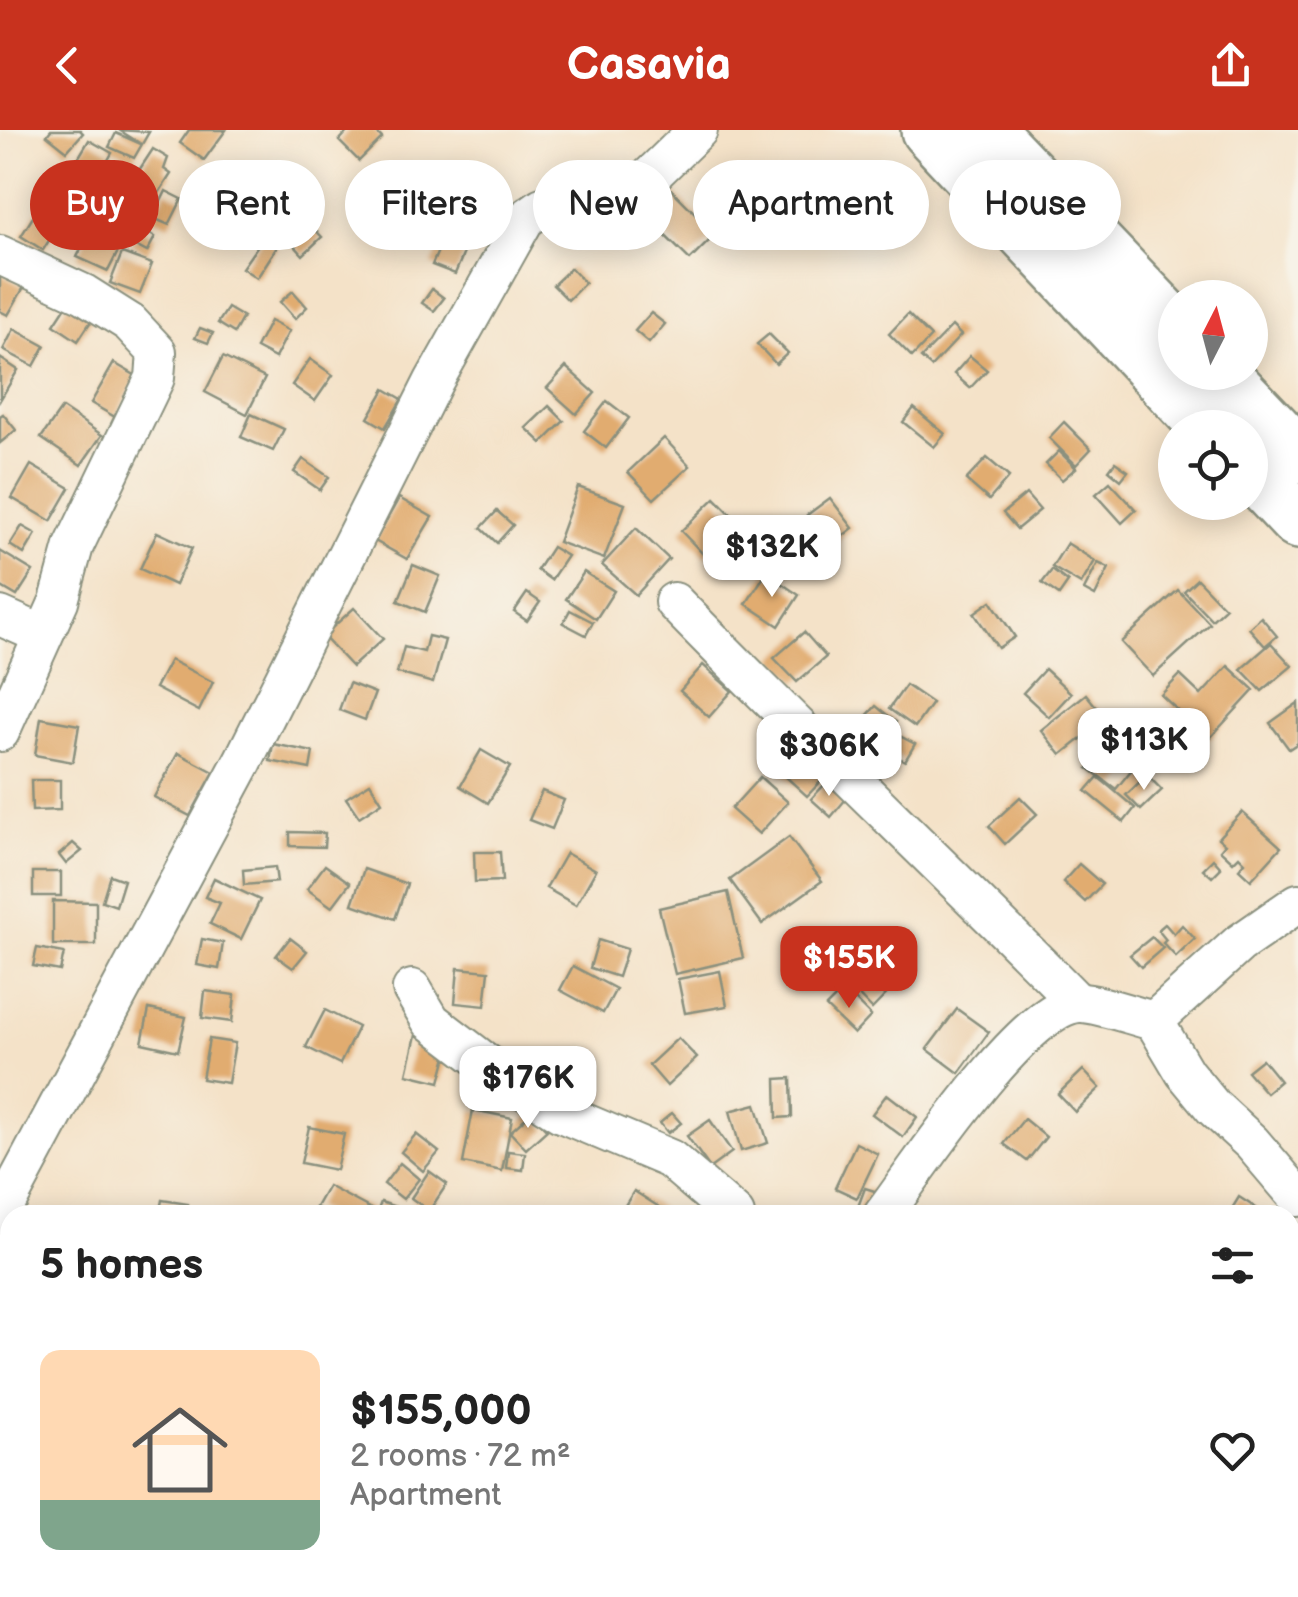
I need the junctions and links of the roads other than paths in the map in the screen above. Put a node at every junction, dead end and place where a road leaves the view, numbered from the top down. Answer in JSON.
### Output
{"nodes":[{"id":1,"x":698,"y":130,"type":"edge"},
{"id":2,"x":961,"y":136,"type":"edge"},
{"id":3,"x":0,"y":254,"type":"edge"},
{"id":4,"x":1158,"y":312,"type":"edge"},
{"id":5,"x":1236,"y":390,"type":"edge"},
{"id":6,"x":1195,"y":410,"type":"edge"},
{"id":7,"x":1298,"y":454,"type":"edge"},
{"id":8,"x":1268,"y":489,"type":"edge"},
{"id":9,"x":1298,"y":521,"type":"edge"},
{"id":10,"x":674,"y":602,"type":"dead end"},
{"id":11,"x":0,"y":616,"type":"edge"},
{"id":12,"x":43,"y":635,"type":"junction"},
{"id":13,"x":0,"y":732,"type":"edge"},
{"id":14,"x":1298,"y":903,"type":"edge"},
{"id":15,"x":412,"y":989,"type":"dead end"},
{"id":16,"x":1078,"y":1003,"type":"junction"},
{"id":17,"x":1154,"y":1021,"type":"junction"},
{"id":18,"x":1298,"y":1197,"type":"edge"},
{"id":19,"x":5,"y":1205,"type":"edge"},
{"id":20,"x":723,"y":1205,"type":"edge"},
{"id":21,"x":891,"y":1205,"type":"edge"}],
"edges":[{"from":1,"to":19,"type":"street"},
{"from":2,"to":4,"type":"highway"},
{"from":2,"to":6,"type":"highway"},
{"from":3,"to":12,"type":"street"},
{"from":5,"to":7,"type":"highway"},
{"from":8,"to":9,"type":"highway"},
{"from":10,"to":16,"type":"street"},
{"from":11,"to":12,"type":"street"},
{"from":12,"to":13,"type":"street"},
{"from":14,"to":17,"type":"street"},
{"from":15,"to":20,"type":"street"},
{"from":16,"to":17,"type":"street"},
{"from":16,"to":21,"type":"street"},
{"from":17,"to":18,"type":"street"}]}
